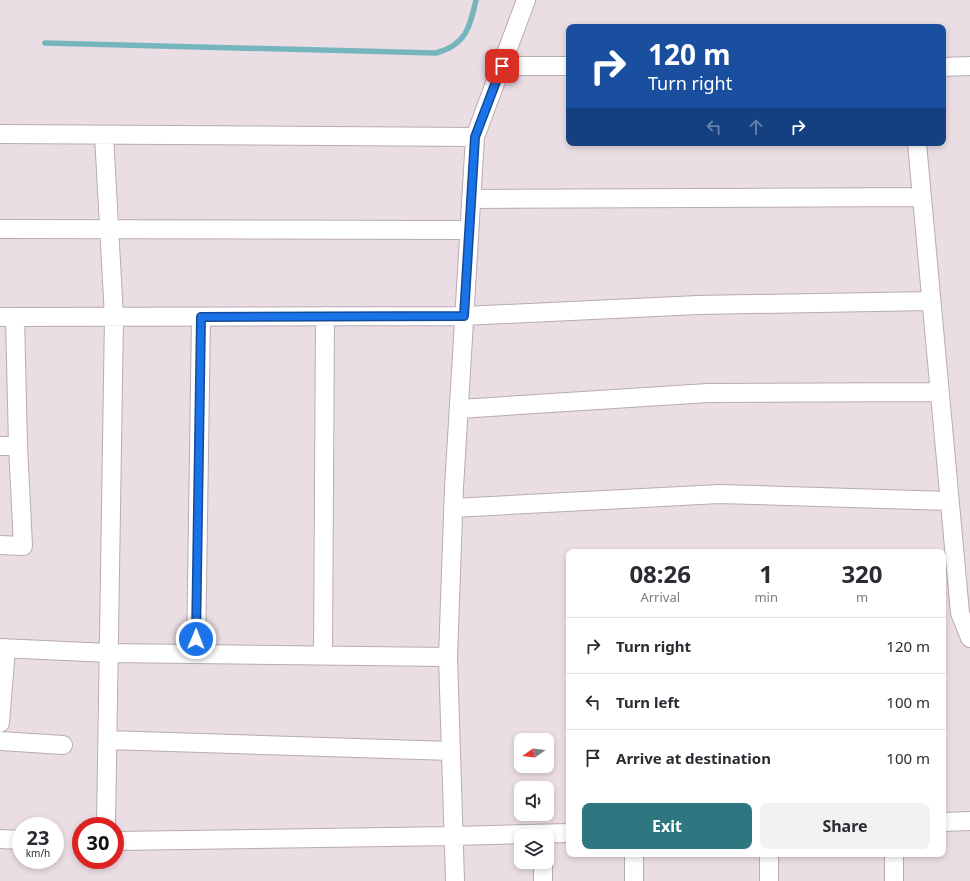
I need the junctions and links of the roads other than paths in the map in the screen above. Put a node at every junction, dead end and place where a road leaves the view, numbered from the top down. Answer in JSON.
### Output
{"nodes":[{"id":1,"x":526,"y":0,"type":"edge"},
{"id":2,"x":502,"y":66,"type":"junction"},
{"id":3,"x":566,"y":66,"type":"edge"},
{"id":4,"x":970,"y":66,"type":"edge"},
{"id":5,"x":946,"y":67,"type":"edge"},
{"id":6,"x":0,"y":134,"type":"edge"},
{"id":7,"x":104,"y":135,"type":"junction"},
{"id":8,"x":475,"y":137,"type":"junction"},
{"id":9,"x":917,"y":146,"type":"edge"},
{"id":10,"x":922,"y":197,"type":"junction"},
{"id":11,"x":471,"y":199,"type":"junction"},
{"id":12,"x":0,"y":228,"type":"edge"},
{"id":13,"x":110,"y":229,"type":"junction"},
{"id":14,"x":469,"y":230,"type":"junction"},
{"id":15,"x":931,"y":301,"type":"junction"},
{"id":16,"x":325,"y":316,"type":"junction"},
{"id":17,"x":464,"y":316,"type":"junction"},
{"id":18,"x":8,"y":317,"type":"edge"},
{"id":19,"x":114,"y":317,"type":"junction"},
{"id":20,"x":201,"y":317,"type":"junction"},
{"id":21,"x":940,"y":392,"type":"junction"},
{"id":22,"x":459,"y":409,"type":"junction"},
{"id":23,"x":0,"y":446,"type":"edge"},
{"id":24,"x":18,"y":446,"type":"junction"},
{"id":25,"x":949,"y":501,"type":"junction"},
{"id":26,"x":453,"y":508,"type":"junction"},
{"id":27,"x":0,"y":545,"type":"edge"},
{"id":28,"x":970,"y":638,"type":"edge"},
{"id":29,"x":3,"y":648,"type":"edge"},
{"id":30,"x":109,"y":653,"type":"junction"},
{"id":31,"x":196,"y":654,"type":"junction"},
{"id":32,"x":323,"y":656,"type":"junction"},
{"id":33,"x":448,"y":657,"type":"junction"},
{"id":34,"x":0,"y":723,"type":"edge"},
{"id":35,"x":108,"y":740,"type":"junction"},
{"id":36,"x":0,"y":741,"type":"edge"},
{"id":37,"x":64,"y":745,"type":"dead end"},
{"id":38,"x":451,"y":751,"type":"junction"},
{"id":39,"x":106,"y":817,"type":"edge"},
{"id":40,"x":970,"y":821,"type":"edge"},
{"id":41,"x":946,"y":822,"type":"edge"},
{"id":42,"x":566,"y":833,"type":"edge"},
{"id":43,"x":554,"y":834,"type":"edge"},
{"id":44,"x":514,"y":835,"type":"edge"},
{"id":45,"x":454,"y":836,"type":"junction"},
{"id":46,"x":0,"y":839,"type":"edge"},
{"id":47,"x":12,"y":840,"type":"edge"},
{"id":48,"x":124,"y":841,"type":"edge"},
{"id":49,"x":634,"y":857,"type":"edge"},
{"id":50,"x":769,"y":857,"type":"edge"},
{"id":51,"x":894,"y":857,"type":"edge"},
{"id":52,"x":543,"y":869,"type":"edge"},
{"id":53,"x":455,"y":881,"type":"edge"},
{"id":54,"x":543,"y":881,"type":"edge"},
{"id":55,"x":634,"y":881,"type":"edge"},
{"id":56,"x":769,"y":881,"type":"edge"},
{"id":57,"x":894,"y":881,"type":"edge"}],
"edges":[{"from":1,"to":2,"type":"street"},
{"from":2,"to":3,"type":"street"},
{"from":2,"to":8,"type":"street"},
{"from":4,"to":5,"type":"street"},
{"from":6,"to":7,"type":"street"},
{"from":7,"to":8,"type":"street"},
{"from":7,"to":13,"type":"street"},
{"from":8,"to":11,"type":"street"},
{"from":9,"to":10,"type":"street"},
{"from":10,"to":11,"type":"street"},
{"from":10,"to":15,"type":"street"},
{"from":11,"to":14,"type":"street"},
{"from":12,"to":13,"type":"street"},
{"from":13,"to":14,"type":"street"},
{"from":13,"to":19,"type":"street"},
{"from":14,"to":17,"type":"street"},
{"from":15,"to":17,"type":"street"},
{"from":15,"to":21,"type":"street"},
{"from":16,"to":17,"type":"street"},
{"from":16,"to":20,"type":"street"},
{"from":16,"to":32,"type":"street"},
{"from":17,"to":22,"type":"street"},
{"from":18,"to":19,"type":"street"},
{"from":18,"to":24,"type":"street"},
{"from":19,"to":20,"type":"street"},
{"from":19,"to":30,"type":"street"},
{"from":20,"to":31,"type":"street"},
{"from":21,"to":22,"type":"street"},
{"from":21,"to":25,"type":"street"},
{"from":22,"to":26,"type":"street"},
{"from":23,"to":24,"type":"street"},
{"from":24,"to":27,"type":"street"},
{"from":25,"to":26,"type":"street"},
{"from":25,"to":28,"type":"street"},
{"from":26,"to":33,"type":"street"},
{"from":29,"to":30,"type":"street"},
{"from":29,"to":34,"type":"street"},
{"from":30,"to":31,"type":"street"},
{"from":30,"to":35,"type":"street"},
{"from":31,"to":32,"type":"street"},
{"from":32,"to":33,"type":"street"},
{"from":33,"to":38,"type":"street"},
{"from":35,"to":38,"type":"street"},
{"from":35,"to":39,"type":"street"},
{"from":36,"to":37,"type":"street"},
{"from":38,"to":45,"type":"street"},
{"from":40,"to":41,"type":"street"},
{"from":42,"to":43,"type":"street"},
{"from":44,"to":45,"type":"street"},
{"from":45,"to":48,"type":"street"},
{"from":45,"to":53,"type":"street"},
{"from":46,"to":47,"type":"street"},
{"from":49,"to":55,"type":"street"},
{"from":50,"to":56,"type":"street"},
{"from":51,"to":57,"type":"street"},
{"from":52,"to":54,"type":"street"}]}
